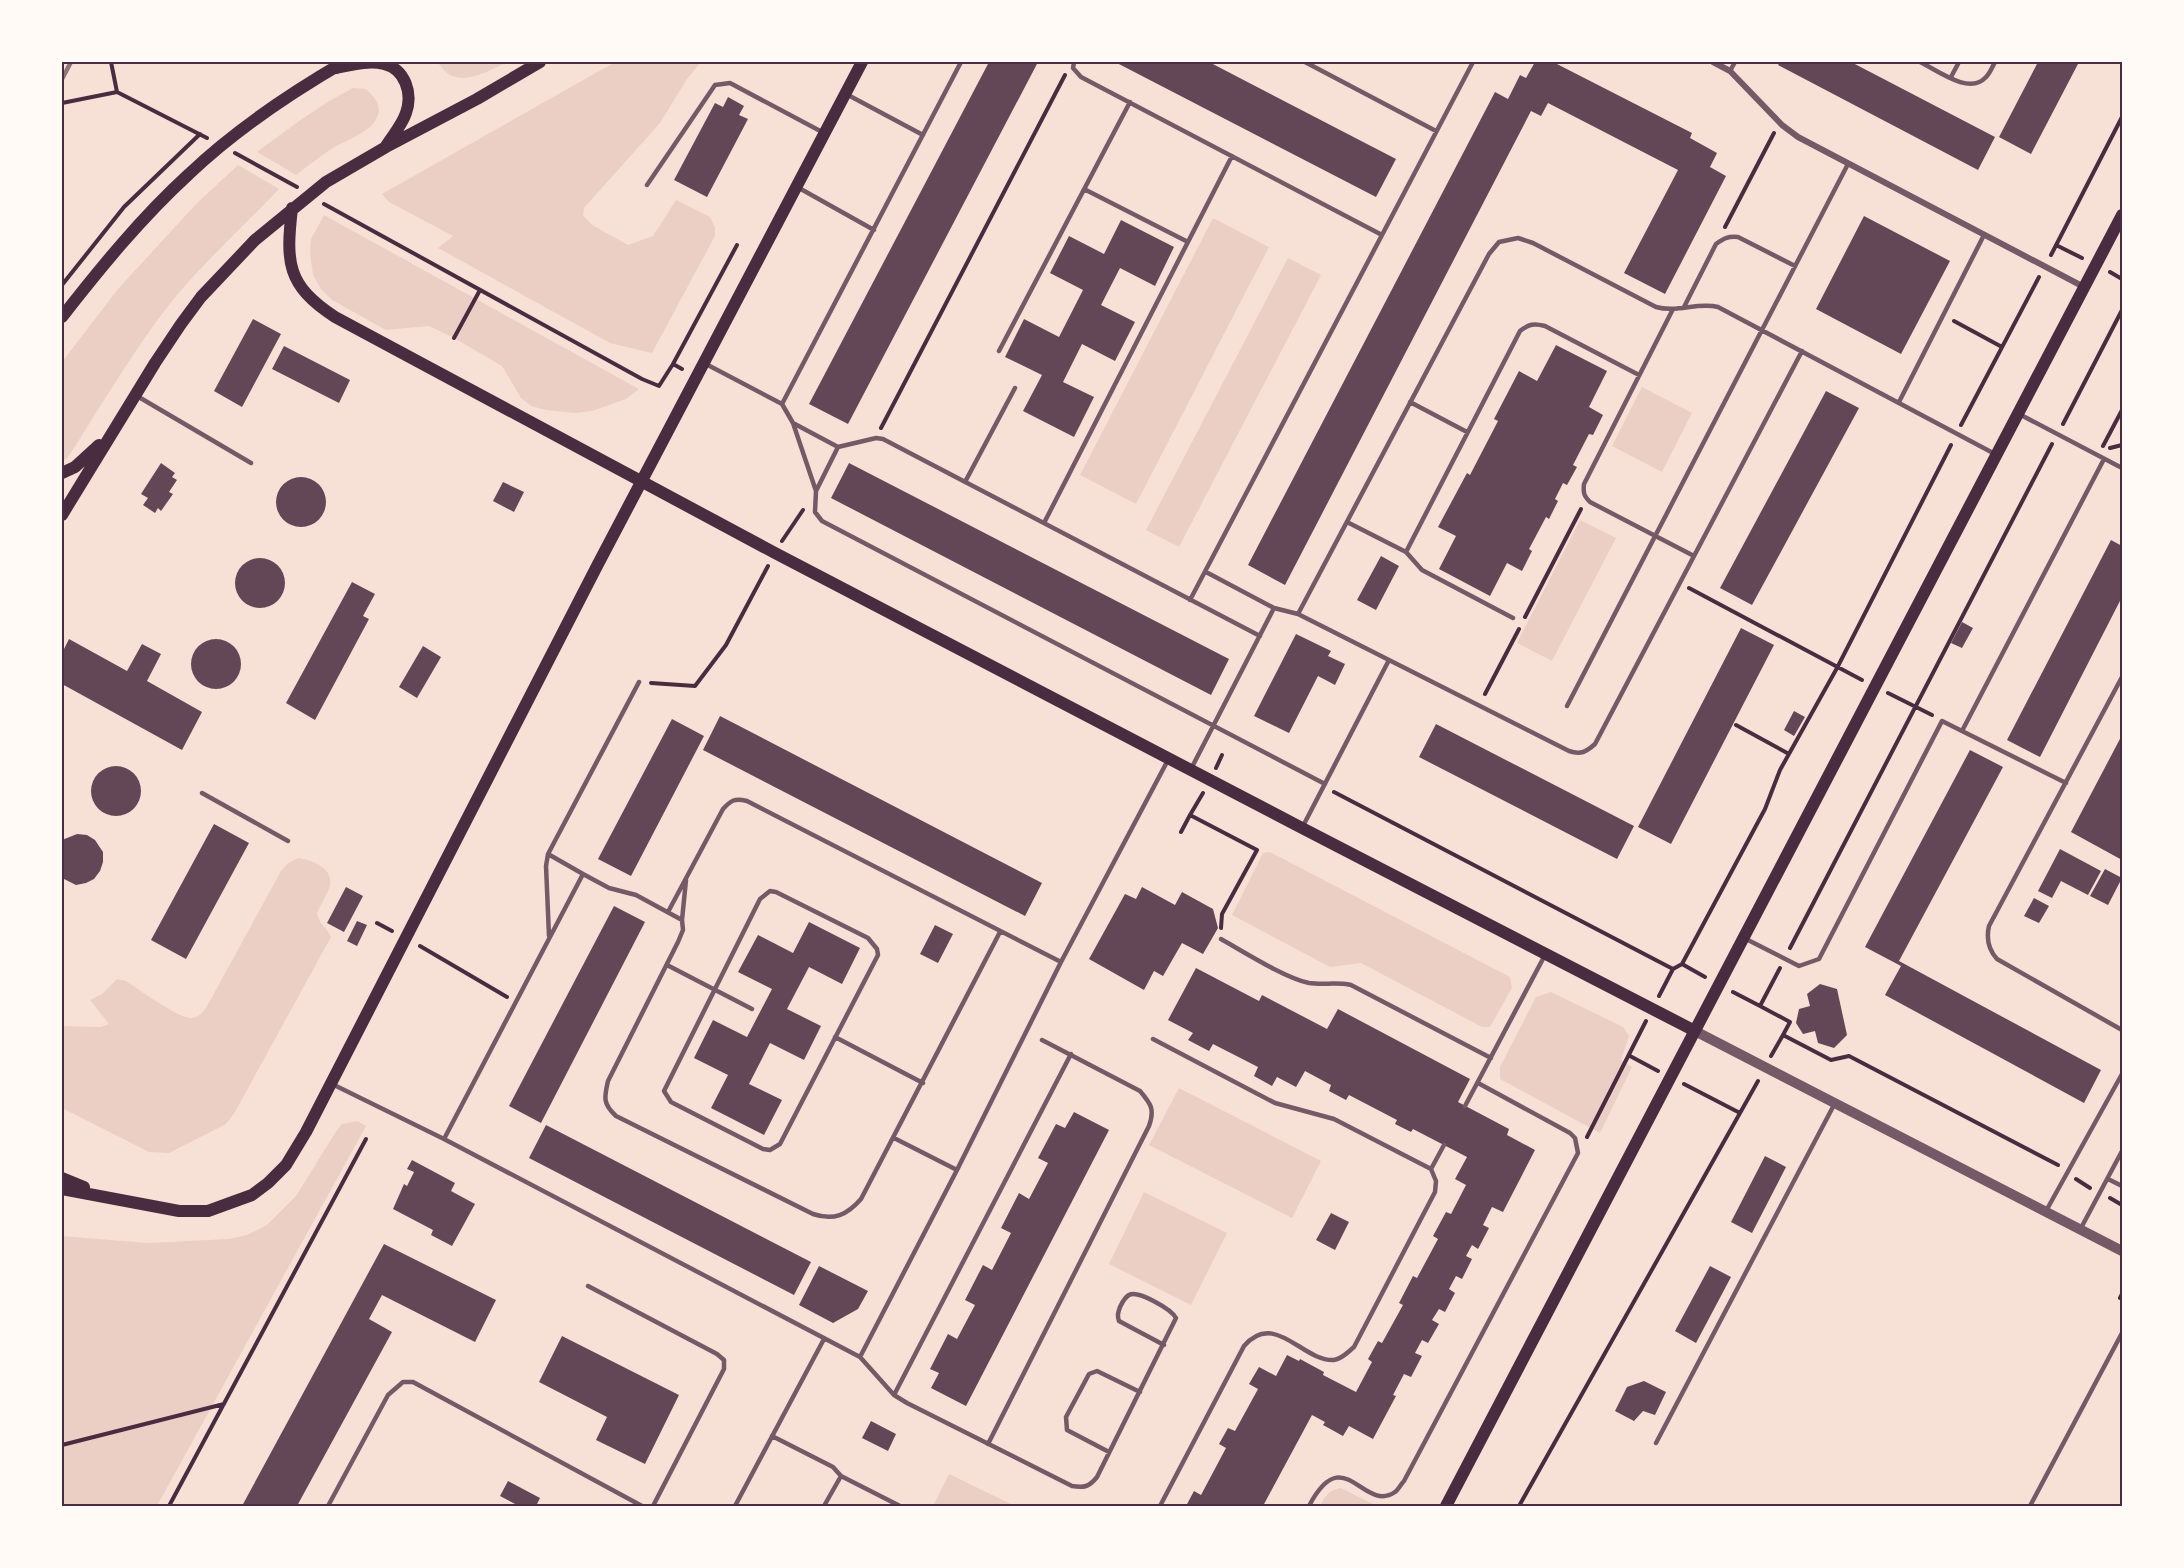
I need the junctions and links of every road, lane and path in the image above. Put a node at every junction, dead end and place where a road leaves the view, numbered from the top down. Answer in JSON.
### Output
{"nodes":[{"id":1,"x":111,"y":62,"type":"edge"},
{"id":2,"x":344,"y":62,"type":"edge"},
{"id":3,"x":540,"y":62,"type":"edge"},
{"id":4,"x":862,"y":62,"type":"edge"},
{"id":5,"x":962,"y":62,"type":"edge"},
{"id":6,"x":1074,"y":62,"type":"edge"},
{"id":7,"x":1305,"y":62,"type":"edge"},
{"id":8,"x":1473,"y":62,"type":"edge"},
{"id":9,"x":1713,"y":62,"type":"edge"},
{"id":10,"x":1735,"y":62,"type":"edge"},
{"id":11,"x":1920,"y":62,"type":"edge"},
{"id":12,"x":1959,"y":62,"type":"edge"},
{"id":13,"x":1995,"y":62,"type":"edge"},
{"id":14,"x":332,"y":68,"type":"junction"},
{"id":15,"x":1730,"y":70,"type":"junction"},
{"id":16,"x":1067,"y":72,"type":"dead end"},
{"id":17,"x":1951,"y":77,"type":"junction"},
{"id":18,"x":117,"y":92,"type":"junction"},
{"id":19,"x":845,"y":93,"type":"junction"},
{"id":20,"x":1130,"y":102,"type":"junction"},
{"id":21,"x":62,"y":103,"type":"edge"},
{"id":22,"x":2122,"y":117,"type":"edge"},
{"id":23,"x":1780,"y":122,"type":"junction"},
{"id":24,"x":1436,"y":131,"type":"junction"},
{"id":25,"x":200,"y":134,"type":"junction"},
{"id":26,"x":824,"y":134,"type":"junction"},
{"id":27,"x":923,"y":135,"type":"junction"},
{"id":28,"x":221,"y":146,"type":"junction"},
{"id":29,"x":386,"y":147,"type":"junction"},
{"id":30,"x":1232,"y":156,"type":"junction"},
{"id":31,"x":1848,"y":164,"type":"junction"},
{"id":32,"x":647,"y":185,"type":"dead end"},
{"id":33,"x":796,"y":187,"type":"junction"},
{"id":34,"x":1084,"y":189,"type":"junction"},
{"id":35,"x":310,"y":194,"type":"junction"},
{"id":36,"x":292,"y":208,"type":"junction"},
{"id":37,"x":2122,"y":215,"type":"edge"},
{"id":38,"x":874,"y":230,"type":"junction"},
{"id":39,"x":2119,"y":232,"type":"edge"},
{"id":40,"x":1382,"y":235,"type":"junction"},
{"id":41,"x":1984,"y":235,"type":"junction"},
{"id":42,"x":1188,"y":242,"type":"junction"},
{"id":43,"x":1716,"y":243,"type":"junction"},
{"id":44,"x":736,"y":245,"type":"dead end"},
{"id":45,"x":1795,"y":266,"type":"junction"},
{"id":46,"x":2044,"y":266,"type":"junction"},
{"id":47,"x":62,"y":285,"type":"edge"},
{"id":48,"x":2085,"y":287,"type":"junction"},
{"id":49,"x":480,"y":290,"type":"junction"},
{"id":50,"x":1684,"y":307,"type":"junction"},
{"id":51,"x":1672,"y":309,"type":"junction"},
{"id":52,"x":2122,"y":310,"type":"edge"},
{"id":53,"x":1943,"y":315,"type":"junction"},
{"id":54,"x":62,"y":317,"type":"edge"},
{"id":55,"x":1762,"y":329,"type":"junction"},
{"id":56,"x":454,"y":338,"type":"dead end"},
{"id":57,"x":2002,"y":347,"type":"junction"},
{"id":58,"x":999,"y":351,"type":"dead end"},
{"id":59,"x":1802,"y":351,"type":"junction"},
{"id":60,"x":704,"y":363,"type":"junction"},
{"id":61,"x":673,"y":364,"type":"junction"},
{"id":62,"x":1639,"y":375,"type":"junction"},
{"id":63,"x":697,"y":376,"type":"junction"},
{"id":64,"x":1015,"y":388,"type":"dead end"},
{"id":65,"x":135,"y":395,"type":"junction"},
{"id":66,"x":1410,"y":402,"type":"junction"},
{"id":67,"x":1899,"y":402,"type":"junction"},
{"id":68,"x":782,"y":404,"type":"junction"},
{"id":69,"x":2122,"y":410,"type":"edge"},
{"id":70,"x":2019,"y":414,"type":"junction"},
{"id":71,"x":793,"y":423,"type":"junction"},
{"id":72,"x":116,"y":426,"type":"junction"},
{"id":73,"x":1467,"y":432,"type":"junction"},
{"id":74,"x":1957,"y":433,"type":"junction"},
{"id":75,"x":2057,"y":434,"type":"junction"},
{"id":76,"x":876,"y":438,"type":"junction"},
{"id":77,"x":838,"y":447,"type":"junction"},
{"id":78,"x":1997,"y":455,"type":"junction"},
{"id":79,"x":2101,"y":457,"type":"junction"},
{"id":80,"x":251,"y":463,"type":"dead end"},
{"id":81,"x":2122,"y":468,"type":"edge"},
{"id":82,"x":62,"y":473,"type":"edge"},
{"id":83,"x":641,"y":482,"type":"junction"},
{"id":84,"x":965,"y":482,"type":"junction"},
{"id":85,"x":816,"y":491,"type":"junction"},
{"id":86,"x":1587,"y":498,"type":"junction"},
{"id":87,"x":62,"y":515,"type":"edge"},
{"id":88,"x":1347,"y":522,"type":"junction"},
{"id":89,"x":1044,"y":523,"type":"junction"},
{"id":90,"x":1655,"y":536,"type":"junction"},
{"id":91,"x":1406,"y":552,"type":"junction"},
{"id":92,"x":775,"y":553,"type":"junction"},
{"id":93,"x":1694,"y":556,"type":"junction"},
{"id":94,"x":1206,"y":572,"type":"junction"},
{"id":95,"x":1680,"y":584,"type":"junction"},
{"id":96,"x":1190,"y":600,"type":"junction"},
{"id":97,"x":1274,"y":608,"type":"junction"},
{"id":98,"x":1298,"y":614,"type":"junction"},
{"id":99,"x":1513,"y":618,"type":"dead end"},
{"id":100,"x":1260,"y":636,"type":"junction"},
{"id":101,"x":1389,"y":660,"type":"junction"},
{"id":102,"x":1837,"y":668,"type":"junction"},
{"id":103,"x":2122,"y":677,"type":"edge"},
{"id":104,"x":639,"y":682,"type":"joint"},
{"id":105,"x":1875,"y":687,"type":"junction"},
{"id":106,"x":1479,"y":705,"type":"junction"},
{"id":107,"x":1567,"y":706,"type":"dead end"},
{"id":108,"x":1915,"y":707,"type":"junction"},
{"id":109,"x":1942,"y":721,"type":"junction"},
{"id":110,"x":1736,"y":725,"type":"dead end"},
{"id":111,"x":1214,"y":726,"type":"junction"},
{"id":112,"x":1962,"y":731,"type":"junction"},
{"id":113,"x":1789,"y":754,"type":"junction"},
{"id":114,"x":1222,"y":755,"type":"dead end"},
{"id":115,"x":1168,"y":758,"type":"junction"},
{"id":116,"x":1191,"y":770,"type":"junction"},
{"id":117,"x":1210,"y":780,"type":"junction"},
{"id":118,"x":2066,"y":783,"type":"junction"},
{"id":119,"x":1324,"y":785,"type":"junction"},
{"id":120,"x":202,"y":793,"type":"dead end"},
{"id":121,"x":1190,"y":815,"type":"junction"},
{"id":122,"x":1302,"y":828,"type":"junction"},
{"id":123,"x":1181,"y":832,"type":"dead end"},
{"id":124,"x":288,"y":842,"type":"dead end"},
{"id":125,"x":548,"y":854,"type":"junction"},
{"id":126,"x":583,"y":874,"type":"junction"},
{"id":127,"x":686,"y":878,"type":"junction"},
{"id":128,"x":668,"y":912,"type":"junction"},
{"id":129,"x":682,"y":920,"type":"junction"},
{"id":130,"x":377,"y":923,"type":"dead end"},
{"id":131,"x":1000,"y":932,"type":"junction"},
{"id":132,"x":405,"y":938,"type":"junction"},
{"id":133,"x":1744,"y":938,"type":"junction"},
{"id":134,"x":549,"y":939,"type":"junction"},
{"id":135,"x":1221,"y":939,"type":"joint"},
{"id":136,"x":1546,"y":954,"type":"junction"},
{"id":137,"x":1784,"y":958,"type":"junction"},
{"id":138,"x":1060,"y":962,"type":"junction"},
{"id":139,"x":666,"y":966,"type":"junction"},
{"id":140,"x":714,"y":990,"type":"junction"},
{"id":141,"x":516,"y":1002,"type":"junction"},
{"id":142,"x":752,"y":1009,"type":"dead end"},
{"id":143,"x":2122,"y":1030,"type":"edge"},
{"id":144,"x":1695,"y":1031,"type":"junction"},
{"id":145,"x":1783,"y":1035,"type":"junction"},
{"id":146,"x":835,"y":1037,"type":"junction"},
{"id":147,"x":1638,"y":1037,"type":"dead end"},
{"id":148,"x":1153,"y":1039,"type":"dead end"},
{"id":149,"x":1042,"y":1040,"type":"dead end"},
{"id":150,"x":1071,"y":1054,"type":"junction"},
{"id":151,"x":1491,"y":1058,"type":"junction"},
{"id":152,"x":1765,"y":1067,"type":"junction"},
{"id":153,"x":2122,"y":1074,"type":"edge"},
{"id":154,"x":331,"y":1083,"type":"junction"},
{"id":155,"x":923,"y":1083,"type":"junction"},
{"id":156,"x":1478,"y":1083,"type":"junction"},
{"id":157,"x":1835,"y":1103,"type":"junction"},
{"id":158,"x":1465,"y":1106,"type":"dead end"},
{"id":159,"x":894,"y":1138,"type":"junction"},
{"id":160,"x":366,"y":1139,"type":"dead end"},
{"id":161,"x":444,"y":1139,"type":"junction"},
{"id":162,"x":1444,"y":1145,"type":"dead end"},
{"id":163,"x":2122,"y":1151,"type":"edge"},
{"id":164,"x":1578,"y":1153,"type":"junction"},
{"id":165,"x":1431,"y":1169,"type":"junction"},
{"id":166,"x":957,"y":1170,"type":"junction"},
{"id":167,"x":2068,"y":1172,"type":"junction"},
{"id":168,"x":62,"y":1178,"type":"edge"},
{"id":169,"x":2108,"y":1179,"type":"junction"},
{"id":170,"x":2122,"y":1186,"type":"edge"},
{"id":171,"x":62,"y":1189,"type":"edge"},
{"id":172,"x":2100,"y":1193,"type":"junction"},
{"id":173,"x":104,"y":1196,"type":"junction"},
{"id":174,"x":2122,"y":1205,"type":"edge"},
{"id":175,"x":2046,"y":1211,"type":"junction"},
{"id":176,"x":2080,"y":1229,"type":"junction"},
{"id":177,"x":2122,"y":1251,"type":"edge"},
{"id":178,"x":588,"y":1286,"type":"dead end"},
{"id":179,"x":2122,"y":1333,"type":"edge"},
{"id":180,"x":824,"y":1339,"type":"junction"},
{"id":181,"x":1164,"y":1345,"type":"junction"},
{"id":182,"x":860,"y":1357,"type":"junction"},
{"id":183,"x":1140,"y":1392,"type":"junction"},
{"id":184,"x":894,"y":1395,"type":"junction"},
{"id":185,"x":225,"y":1404,"type":"junction"},
{"id":186,"x":772,"y":1436,"type":"junction"},
{"id":187,"x":1656,"y":1443,"type":"dead end"},
{"id":188,"x":988,"y":1444,"type":"junction"},
{"id":189,"x":62,"y":1445,"type":"edge"},
{"id":190,"x":1109,"y":1452,"type":"junction"},
{"id":191,"x":841,"y":1476,"type":"junction"},
{"id":192,"x":168,"y":1506,"type":"edge"},
{"id":193,"x":328,"y":1506,"type":"edge"},
{"id":194,"x":642,"y":1506,"type":"edge"},
{"id":195,"x":653,"y":1506,"type":"edge"},
{"id":196,"x":735,"y":1506,"type":"edge"},
{"id":197,"x":824,"y":1506,"type":"edge"},
{"id":198,"x":900,"y":1506,"type":"edge"},
{"id":199,"x":1160,"y":1506,"type":"edge"},
{"id":200,"x":1309,"y":1506,"type":"edge"},
{"id":201,"x":1446,"y":1506,"type":"edge"},
{"id":202,"x":1519,"y":1506,"type":"edge"},
{"id":203,"x":2030,"y":1506,"type":"edge"}],
"edges":[{"from":1,"to":18,"type":"path"},
{"from":2,"to":14,"type":"main road"},
{"from":3,"to":29,"type":"main road"},
{"from":4,"to":19,"type":"main road"},
{"from":5,"to":27,"type":"lane"},
{"from":6,"to":20,"type":"lane"},
{"from":7,"to":24,"type":"lane"},
{"from":8,"to":24,"type":"lane"},
{"from":9,"to":15,"type":"street"},
{"from":10,"to":15,"type":"lane"},
{"from":11,"to":17,"type":"lane"},
{"from":12,"to":17,"type":"lane"},
{"from":13,"to":17,"type":"lane"},
{"from":14,"to":28,"type":"main road"},
{"from":14,"to":29,"type":"main road"},
{"from":15,"to":23,"type":"street"},
{"from":16,"to":76,"type":"path"},
{"from":18,"to":21,"type":"path"},
{"from":18,"to":25,"type":"path"},
{"from":19,"to":26,"type":"main road"},
{"from":19,"to":27,"type":"lane"},
{"from":20,"to":30,"type":"lane"},
{"from":20,"to":34,"type":"lane"},
{"from":22,"to":46,"type":"path"},
{"from":23,"to":31,"type":"street"},
{"from":23,"to":43,"type":"path"},
{"from":24,"to":40,"type":"lane"},
{"from":25,"to":28,"type":"path"},
{"from":25,"to":47,"type":"path"},
{"from":26,"to":32,"type":"lane"},
{"from":26,"to":33,"type":"main road"},
{"from":27,"to":38,"type":"lane"},
{"from":28,"to":35,"type":"path"},
{"from":28,"to":54,"type":"main road"},
{"from":29,"to":35,"type":"main road"},
{"from":30,"to":40,"type":"lane"},
{"from":30,"to":42,"type":"lane"},
{"from":31,"to":41,"type":"street"},
{"from":31,"to":45,"type":"lane"},
{"from":33,"to":38,"type":"lane"},
{"from":33,"to":60,"type":"main road"},
{"from":34,"to":42,"type":"lane"},
{"from":34,"to":58,"type":"lane"},
{"from":35,"to":36,"type":"main road"},
{"from":35,"to":49,"type":"path"},
{"from":36,"to":65,"type":"main road"},
{"from":36,"to":83,"type":"main road"},
{"from":37,"to":39,"type":"main road"},
{"from":38,"to":68,"type":"lane"},
{"from":39,"to":48,"type":"main road"},
{"from":40,"to":94,"type":"lane"},
{"from":41,"to":46,"type":"street"},
{"from":41,"to":53,"type":"lane"},
{"from":42,"to":89,"type":"lane"},
{"from":43,"to":45,"type":"lane"},
{"from":43,"to":50,"type":"lane"},
{"from":44,"to":61,"type":"path"},
{"from":45,"to":55,"type":"lane"},
{"from":46,"to":48,"type":"street"},
{"from":46,"to":57,"type":"path"},
{"from":48,"to":70,"type":"main road"},
{"from":49,"to":56,"type":"path"},
{"from":49,"to":61,"type":"path"},
{"from":50,"to":51,"type":"lane"},
{"from":50,"to":55,"type":"lane"},
{"from":51,"to":62,"type":"lane"},
{"from":51,"to":66,"type":"lane"},
{"from":52,"to":75,"type":"path"},
{"from":53,"to":57,"type":"path"},
{"from":53,"to":67,"type":"lane"},
{"from":55,"to":59,"type":"lane"},
{"from":55,"to":90,"type":"lane"},
{"from":57,"to":74,"type":"path"},
{"from":59,"to":67,"type":"lane"},
{"from":59,"to":93,"type":"lane"},
{"from":60,"to":63,"type":"main road"},
{"from":60,"to":68,"type":"lane"},
{"from":61,"to":63,"type":"path"},
{"from":62,"to":73,"type":"lane"},
{"from":62,"to":86,"type":"lane"},
{"from":63,"to":83,"type":"main road"},
{"from":64,"to":84,"type":"lane"},
{"from":65,"to":72,"type":"main road"},
{"from":65,"to":80,"type":"lane"},
{"from":66,"to":73,"type":"lane"},
{"from":66,"to":88,"type":"lane"},
{"from":67,"to":74,"type":"lane"},
{"from":68,"to":71,"type":"lane"},
{"from":69,"to":79,"type":"path"},
{"from":70,"to":75,"type":"lane"},
{"from":70,"to":78,"type":"main road"},
{"from":71,"to":77,"type":"lane"},
{"from":71,"to":85,"type":"lane"},
{"from":72,"to":82,"type":"main road"},
{"from":72,"to":87,"type":"main road"},
{"from":73,"to":91,"type":"lane"},
{"from":74,"to":78,"type":"lane"},
{"from":74,"to":102,"type":"path"},
{"from":75,"to":79,"type":"lane"},
{"from":75,"to":108,"type":"path"},
{"from":76,"to":77,"type":"lane"},
{"from":76,"to":84,"type":"lane"},
{"from":77,"to":85,"type":"lane"},
{"from":78,"to":105,"type":"main road"},
{"from":79,"to":81,"type":"lane"},
{"from":79,"to":112,"type":"lane"},
{"from":83,"to":92,"type":"main road"},
{"from":83,"to":132,"type":"main road"},
{"from":84,"to":89,"type":"lane"},
{"from":85,"to":92,"type":"path"},
{"from":85,"to":111,"type":"lane"},
{"from":86,"to":90,"type":"lane"},
{"from":86,"to":106,"type":"path"},
{"from":88,"to":91,"type":"lane"},
{"from":88,"to":98,"type":"lane"},
{"from":89,"to":96,"type":"lane"},
{"from":90,"to":93,"type":"lane"},
{"from":90,"to":107,"type":"lane"},
{"from":91,"to":99,"type":"lane"},
{"from":92,"to":104,"type":"path"},
{"from":92,"to":115,"type":"main road"},
{"from":93,"to":95,"type":"lane"},
{"from":94,"to":96,"type":"lane"},
{"from":94,"to":97,"type":"lane"},
{"from":95,"to":102,"type":"path"},
{"from":95,"to":106,"type":"lane"},
{"from":96,"to":100,"type":"lane"},
{"from":97,"to":98,"type":"lane"},
{"from":97,"to":100,"type":"lane"},
{"from":98,"to":101,"type":"lane"},
{"from":100,"to":111,"type":"lane"},
{"from":101,"to":106,"type":"lane"},
{"from":101,"to":119,"type":"lane"},
{"from":102,"to":105,"type":"path"},
{"from":102,"to":113,"type":"path"},
{"from":103,"to":118,"type":"lane"},
{"from":104,"to":125,"type":"lane"},
{"from":105,"to":108,"type":"path"},
{"from":105,"to":133,"type":"main road"},
{"from":108,"to":109,"type":"path"},
{"from":108,"to":137,"type":"path"},
{"from":109,"to":112,"type":"lane"},
{"from":109,"to":137,"type":"lane"},
{"from":110,"to":113,"type":"path"},
{"from":111,"to":116,"type":"lane"},
{"from":111,"to":119,"type":"lane"},
{"from":112,"to":118,"type":"lane"},
{"from":113,"to":119,"type":"path"},
{"from":114,"to":117,"type":"path"},
{"from":115,"to":116,"type":"main road"},
{"from":115,"to":138,"type":"lane"},
{"from":116,"to":117,"type":"main road"},
{"from":117,"to":121,"type":"path"},
{"from":117,"to":122,"type":"main road"},
{"from":118,"to":143,"type":"lane"},
{"from":119,"to":122,"type":"lane"},
{"from":120,"to":124,"type":"lane"},
{"from":121,"to":123,"type":"path"},
{"from":121,"to":135,"type":"path"},
{"from":122,"to":136,"type":"main road"},
{"from":125,"to":126,"type":"lane"},
{"from":125,"to":134,"type":"lane"},
{"from":126,"to":128,"type":"lane"},
{"from":126,"to":134,"type":"lane"},
{"from":127,"to":128,"type":"lane"},
{"from":127,"to":129,"type":"lane"},
{"from":127,"to":131,"type":"lane"},
{"from":128,"to":129,"type":"lane"},
{"from":129,"to":139,"type":"lane"},
{"from":130,"to":132,"type":"path"},
{"from":131,"to":138,"type":"lane"},
{"from":131,"to":155,"type":"lane"},
{"from":132,"to":141,"type":"path"},
{"from":132,"to":154,"type":"main road"},
{"from":133,"to":137,"type":"lane"},
{"from":133,"to":144,"type":"main road"},
{"from":134,"to":141,"type":"lane"},
{"from":135,"to":151,"type":"lane"},
{"from":136,"to":144,"type":"main road"},
{"from":136,"to":151,"type":"lane"},
{"from":137,"to":145,"type":"path"},
{"from":138,"to":166,"type":"lane"},
{"from":139,"to":140,"type":"lane"},
{"from":139,"to":159,"type":"lane"},
{"from":140,"to":142,"type":"lane"},
{"from":140,"to":146,"type":"lane"},
{"from":140,"to":146,"type":"lane"},
{"from":141,"to":161,"type":"lane"},
{"from":144,"to":152,"type":"street"},
{"from":144,"to":201,"type":"main road"},
{"from":145,"to":152,"type":"path"},
{"from":145,"to":167,"type":"path"},
{"from":146,"to":155,"type":"lane"},
{"from":147,"to":164,"type":"path"},
{"from":148,"to":165,"type":"lane"},
{"from":149,"to":150,"type":"lane"},
{"from":150,"to":184,"type":"lane"},
{"from":150,"to":188,"type":"lane"},
{"from":151,"to":156,"type":"lane"},
{"from":152,"to":157,"type":"street"},
{"from":152,"to":202,"type":"path"},
{"from":153,"to":167,"type":"lane"},
{"from":154,"to":161,"type":"lane"},
{"from":154,"to":173,"type":"main road"},
{"from":155,"to":159,"type":"lane"},
{"from":156,"to":158,"type":"lane"},
{"from":156,"to":164,"type":"lane"},
{"from":157,"to":175,"type":"street"},
{"from":157,"to":187,"type":"lane"},
{"from":159,"to":166,"type":"lane"},
{"from":160,"to":185,"type":"path"},
{"from":161,"to":180,"type":"lane"},
{"from":162,"to":165,"type":"lane"},
{"from":163,"to":169,"type":"lane"},
{"from":164,"to":200,"type":"lane"},
{"from":165,"to":199,"type":"lane"},
{"from":166,"to":182,"type":"lane"},
{"from":167,"to":172,"type":"path"},
{"from":167,"to":175,"type":"lane"},
{"from":168,"to":173,"type":"main road"},
{"from":169,"to":170,"type":"lane"},
{"from":169,"to":172,"type":"lane"},
{"from":171,"to":173,"type":"main road"},
{"from":172,"to":174,"type":"path"},
{"from":172,"to":176,"type":"lane"},
{"from":175,"to":176,"type":"street"},
{"from":176,"to":177,"type":"street"},
{"from":178,"to":195,"type":"lane"},
{"from":179,"to":203,"type":"lane"},
{"from":180,"to":182,"type":"lane"},
{"from":180,"to":186,"type":"lane"},
{"from":181,"to":181,"type":"lane"},
{"from":181,"to":183,"type":"lane"},
{"from":182,"to":184,"type":"lane"},
{"from":183,"to":190,"type":"lane"},
{"from":183,"to":190,"type":"lane"},
{"from":184,"to":188,"type":"lane"},
{"from":185,"to":189,"type":"path"},
{"from":185,"to":192,"type":"path"},
{"from":186,"to":191,"type":"lane"},
{"from":186,"to":196,"type":"lane"},
{"from":188,"to":190,"type":"lane"},
{"from":191,"to":197,"type":"lane"},
{"from":191,"to":198,"type":"lane"},
{"from":193,"to":194,"type":"lane"}]}
